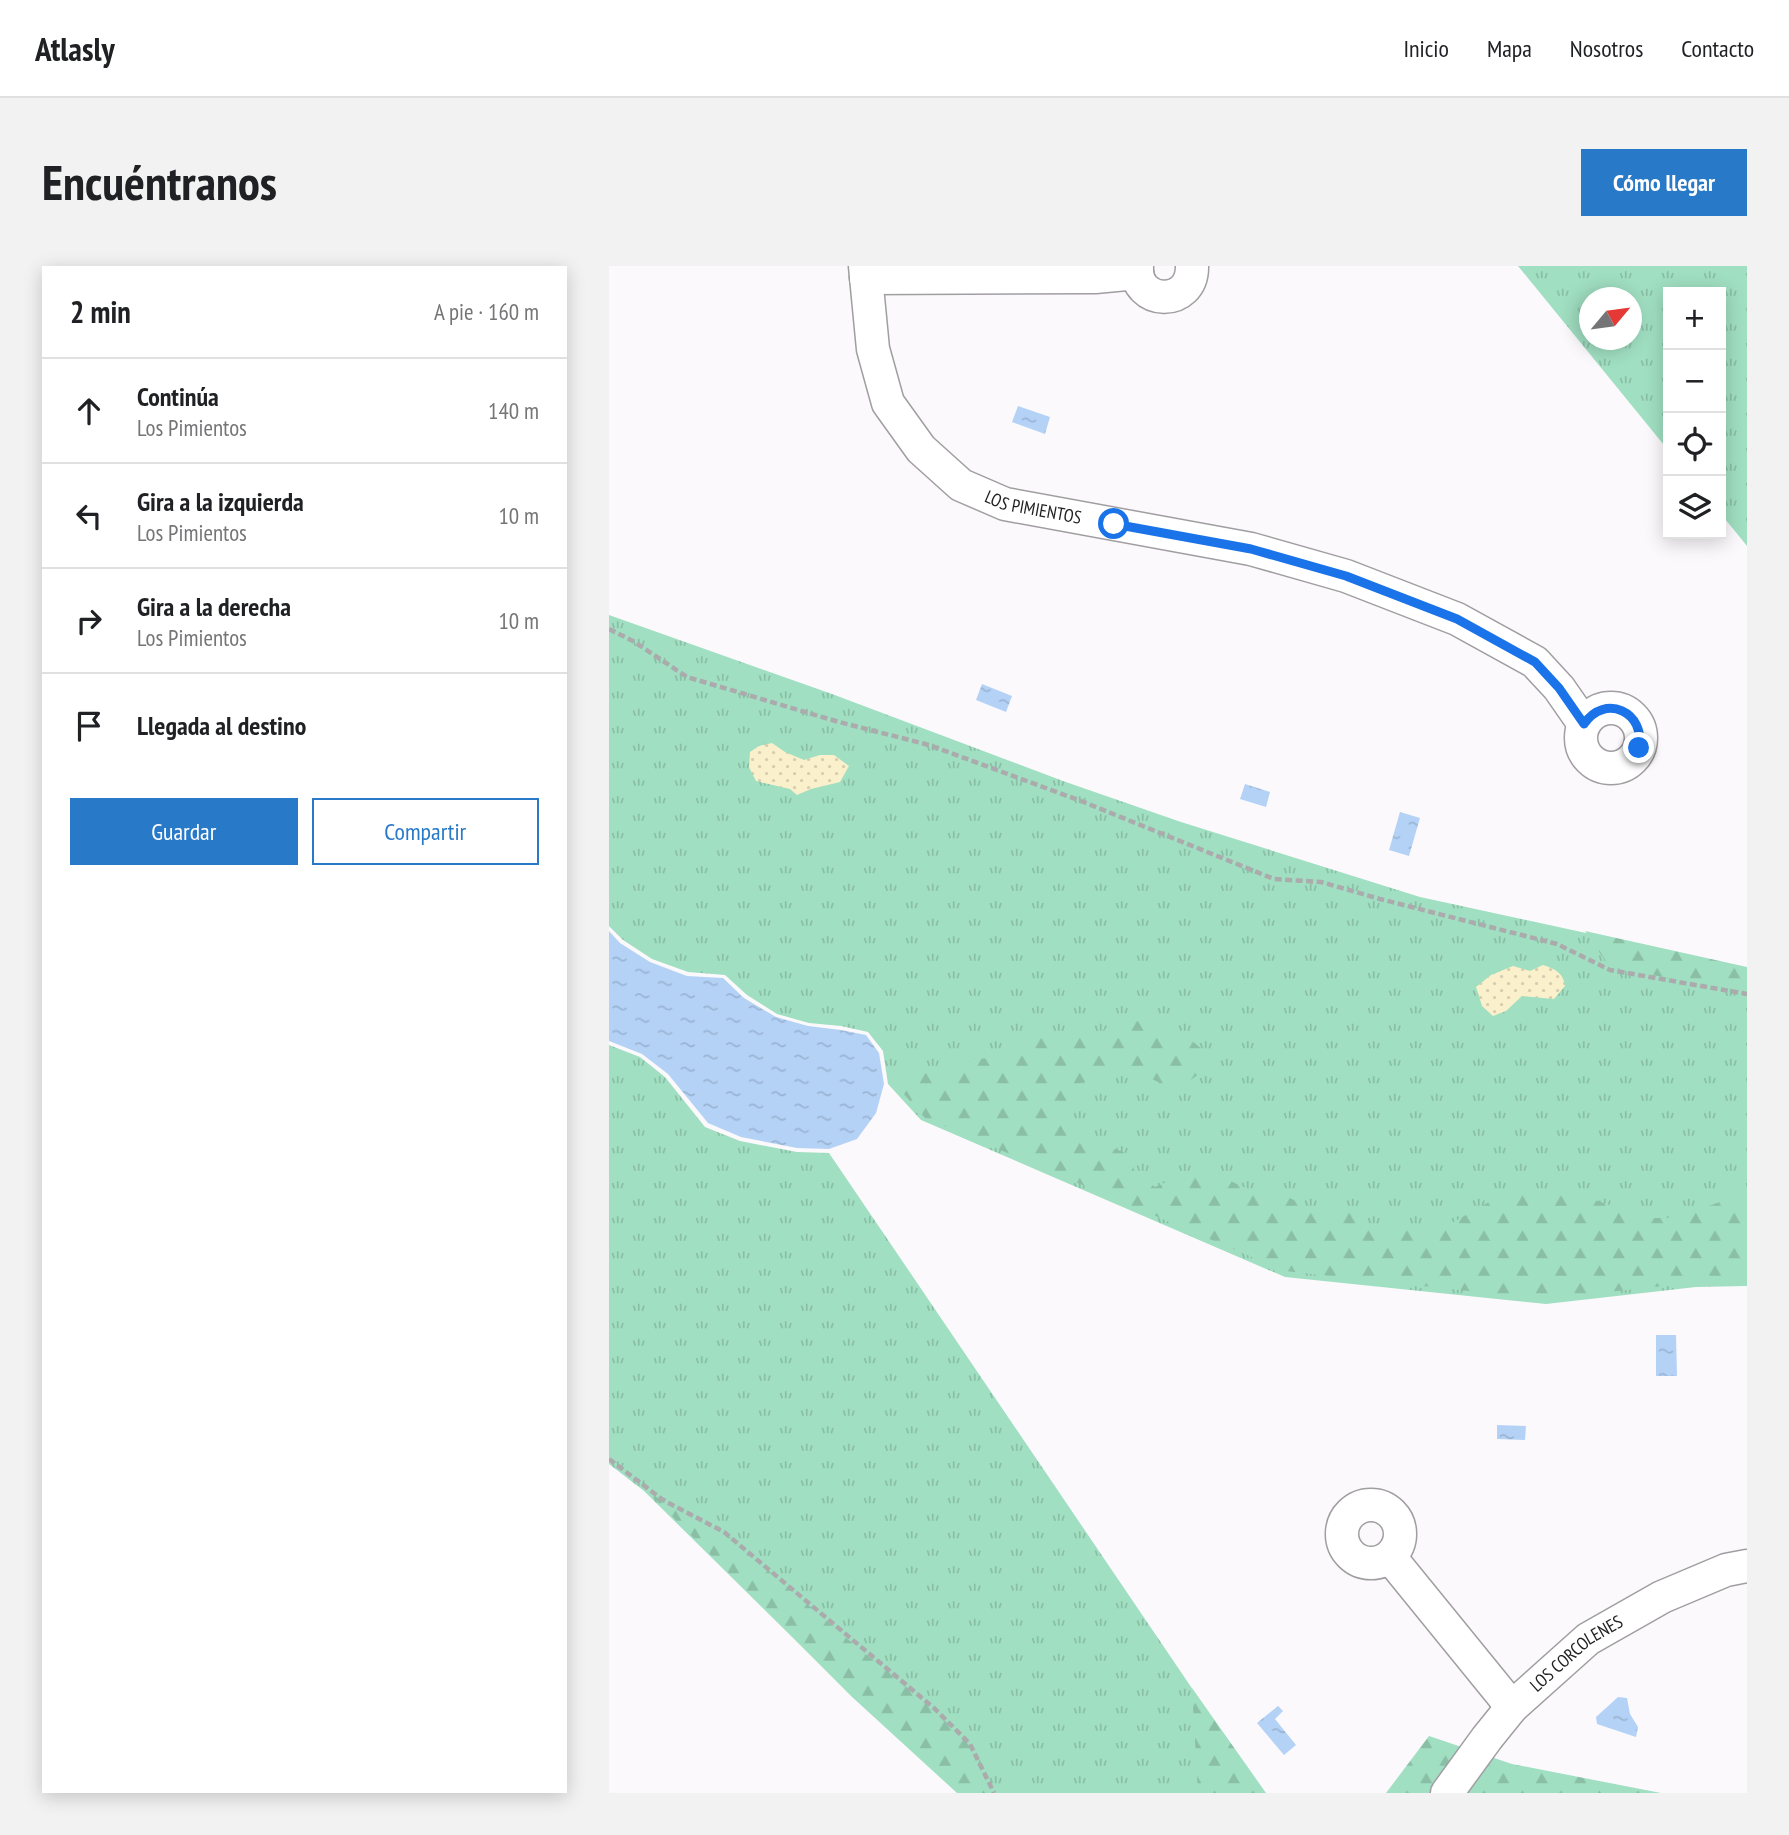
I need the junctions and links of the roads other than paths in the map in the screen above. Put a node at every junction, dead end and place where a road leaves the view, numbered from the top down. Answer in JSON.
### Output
{"nodes":[{"id":1,"x":1192,"y":266,"type":"edge"},
{"id":2,"x":1137,"y":269,"type":"edge"},
{"id":3,"x":866,"y":272,"type":"edge"},
{"id":4,"x":1584,"y":724,"type":"dead end"},
{"id":5,"x":1390,"y":1557,"type":"dead end"},
{"id":6,"x":1747,"y":1566,"type":"edge"},
{"id":7,"x":1512,"y":1707,"type":"junction"},
{"id":8,"x":1447,"y":1793,"type":"edge"}],
"edges":[{"from":1,"to":2,"type":"street","name":"LOS PIMIENTOS"},
{"from":2,"to":3,"type":"street","name":"LOS PIMIENTOS"},
{"from":3,"to":4,"type":"street","name":"LOS PIMIENTOS"},
{"from":5,"to":7,"type":"street"},
{"from":6,"to":7,"type":"street","name":"LOS CORCOLENES"},
{"from":7,"to":8,"type":"street","name":"LOS CORCOLENES"}]}
